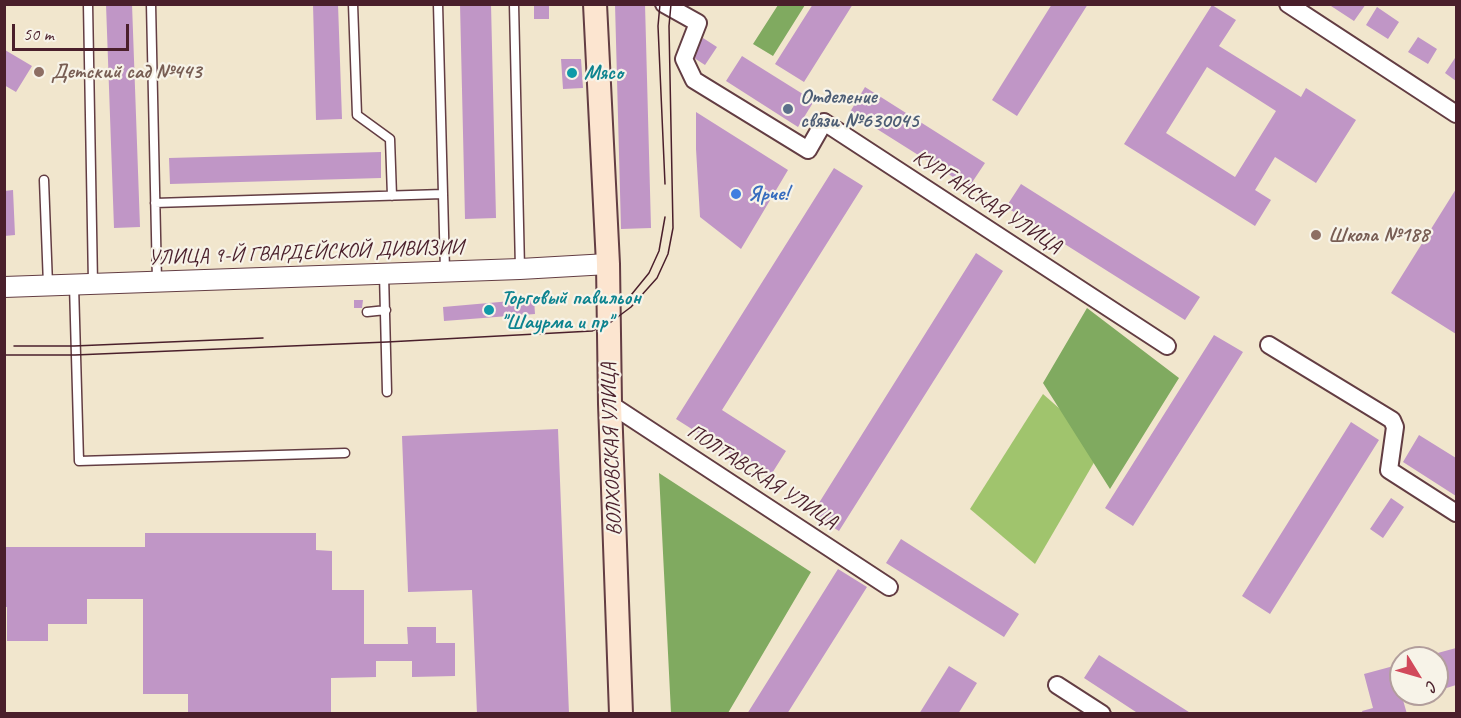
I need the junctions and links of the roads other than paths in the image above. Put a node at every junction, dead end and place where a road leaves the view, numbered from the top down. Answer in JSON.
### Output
{"nodes":[{"id":1,"x":88,"y":4,"type":"edge"},
{"id":2,"x":151,"y":4,"type":"edge"},
{"id":3,"x":353,"y":4,"type":"edge"},
{"id":4,"x":438,"y":4,"type":"edge"},
{"id":5,"x":514,"y":4,"type":"edge"},
{"id":6,"x":595,"y":4,"type":"edge"},
{"id":7,"x":664,"y":4,"type":"edge"},
{"id":8,"x":1288,"y":4,"type":"edge"},
{"id":9,"x":1456,"y":114,"type":"edge"},
{"id":10,"x":44,"y":180,"type":"dead end"},
{"id":11,"x":443,"y":194,"type":"junction"},
{"id":12,"x":392,"y":196,"type":"junction"},
{"id":13,"x":155,"y":203,"type":"junction"},
{"id":14,"x":608,"y":264,"type":"junction"},
{"id":15,"x":520,"y":269,"type":"junction"},
{"id":16,"x":445,"y":272,"type":"junction"},
{"id":17,"x":384,"y":274,"type":"junction"},
{"id":18,"x":157,"y":282,"type":"junction"},
{"id":19,"x":83,"y":284,"type":"junction"},
{"id":20,"x":48,"y":286,"type":"junction"},
{"id":21,"x":4,"y":287,"type":"edge"},
{"id":22,"x":386,"y":310,"type":"junction"},
{"id":23,"x":368,"y":312,"type":"dead end"},
{"id":24,"x":1269,"y":345,"type":"dead end"},
{"id":25,"x":1167,"y":346,"type":"dead end"},
{"id":26,"x":387,"y":392,"type":"dead end"},
{"id":27,"x":610,"y":404,"type":"junction"},
{"id":28,"x":345,"y":453,"type":"dead end"},
{"id":29,"x":1456,"y":513,"type":"edge"},
{"id":30,"x":889,"y":587,"type":"dead end"},
{"id":31,"x":1057,"y":685,"type":"dead end"},
{"id":32,"x":621,"y":714,"type":"edge"},
{"id":33,"x":1102,"y":714,"type":"edge"}],
"edges":[{"from":1,"to":19,"type":"lane"},
{"from":2,"to":13,"type":"lane"},
{"from":3,"to":12,"type":"lane"},
{"from":4,"to":11,"type":"lane"},
{"from":5,"to":15,"type":"lane"},
{"from":6,"to":14,"type":"main road","name":"ВОЛХОВСКАЯ УЛИЦА"},
{"from":7,"to":25,"type":"street","name":"КУРГАНСКАЯ УЛИЦА"},
{"from":8,"to":9,"type":"street"},
{"from":10,"to":20,"type":"lane"},
{"from":11,"to":12,"type":"lane"},
{"from":11,"to":16,"type":"lane"},
{"from":12,"to":13,"type":"lane"},
{"from":13,"to":18,"type":"lane"},
{"from":14,"to":15,"type":"street","name":"УЛИЦА 9-Й ГВАРДЕЙСКОЙ ДИВИЗИИ"},
{"from":14,"to":27,"type":"main road","name":"ВОЛХОВСКАЯ УЛИЦА"},
{"from":15,"to":16,"type":"street","name":"УЛИЦА 9-Й ГВАРДЕЙСКОЙ ДИВИЗИИ"},
{"from":16,"to":17,"type":"street","name":"УЛИЦА 9-Й ГВАРДЕЙСКОЙ ДИВИЗИИ"},
{"from":17,"to":18,"type":"street","name":"УЛИЦА 9-Й ГВАРДЕЙСКОЙ ДИВИЗИИ"},
{"from":17,"to":22,"type":"lane"},
{"from":18,"to":19,"type":"street","name":"УЛИЦА 9-Й ГВАРДЕЙСКОЙ ДИВИЗИИ"},
{"from":19,"to":20,"type":"street","name":"УЛИЦА 9-Й ГВАРДЕЙСКОЙ ДИВИЗИИ"},
{"from":19,"to":28,"type":"lane"},
{"from":20,"to":21,"type":"street","name":"УЛИЦА 9-Й ГВАРДЕЙСКОЙ ДИВИЗИИ"},
{"from":22,"to":23,"type":"lane"},
{"from":22,"to":26,"type":"lane"},
{"from":24,"to":29,"type":"street"},
{"from":27,"to":30,"type":"street","name":"ПОЛТАВСКАЯ УЛИЦА"},
{"from":27,"to":32,"type":"main road","name":"ВОЛХОВСКАЯ УЛИЦА"},
{"from":31,"to":33,"type":"street"}]}
